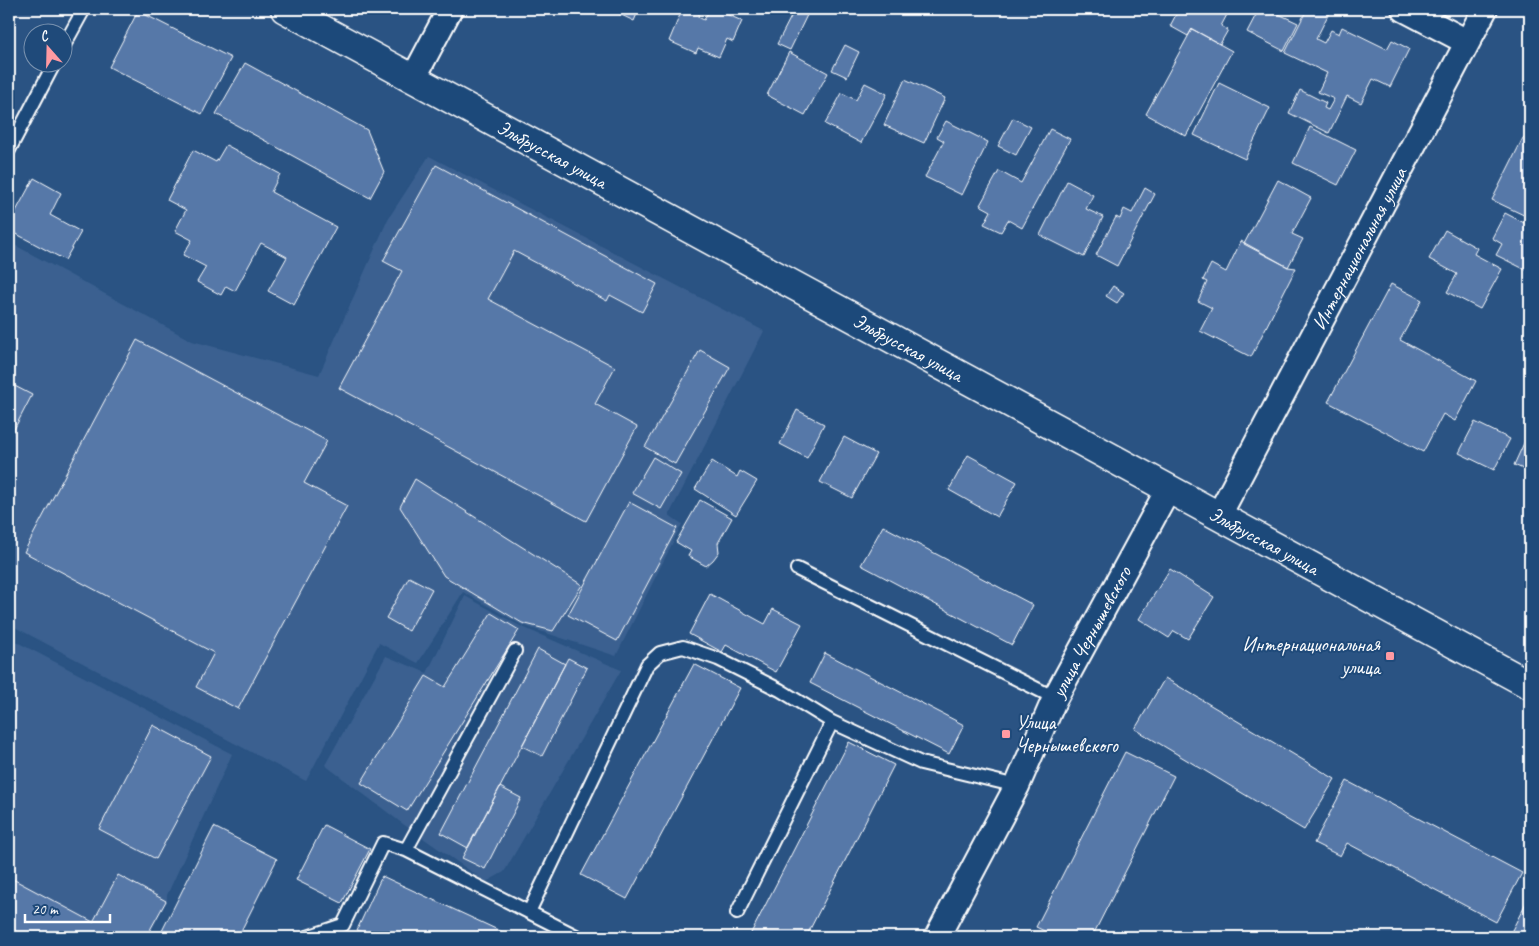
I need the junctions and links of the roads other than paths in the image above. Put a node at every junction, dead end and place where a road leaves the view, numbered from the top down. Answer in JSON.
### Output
{"nodes":[{"id":1,"x":84,"y":9,"type":"edge"},
{"id":2,"x":285,"y":9,"type":"edge"},
{"id":3,"x":450,"y":9,"type":"edge"},
{"id":4,"x":1404,"y":9,"type":"edge"},
{"id":5,"x":1484,"y":9,"type":"edge"},
{"id":6,"x":72,"y":31,"type":"edge"},
{"id":7,"x":1467,"y":42,"type":"junction"},
{"id":8,"x":50,"y":72,"type":"edge"},
{"id":9,"x":414,"y":77,"type":"junction"},
{"id":10,"x":9,"y":150,"type":"edge"},
{"id":11,"x":1169,"y":488,"type":"junction"},
{"id":12,"x":1219,"y":515,"type":"junction"},
{"id":13,"x":797,"y":569,"type":"dead end"},
{"id":14,"x":515,"y":651,"type":"dead end"},
{"id":15,"x":1530,"y":685,"type":"edge"},
{"id":16,"x":1056,"y":698,"type":"junction"},
{"id":17,"x":832,"y":722,"type":"junction"},
{"id":18,"x":1017,"y":786,"type":"junction"},
{"id":19,"x":406,"y":850,"type":"junction"},
{"id":20,"x":528,"y":912,"type":"junction"},
{"id":21,"x":737,"y":913,"type":"dead end"},
{"id":22,"x":307,"y":937,"type":"edge"},
{"id":23,"x":578,"y":937,"type":"edge"},
{"id":24,"x":937,"y":937,"type":"edge"}],
"edges":[{"from":1,"to":6,"type":"lane"},
{"from":2,"to":9,"type":"street","name":"Эльбрусская улица"},
{"from":3,"to":9,"type":"street"},
{"from":4,"to":7,"type":"street"},
{"from":5,"to":7,"type":"street","name":"Интернациональная улица"},
{"from":7,"to":12,"type":"street","name":"Интернациональная улица"},
{"from":8,"to":10,"type":"lane"},
{"from":9,"to":11,"type":"street","name":"Эльбрусская улица"},
{"from":11,"to":12,"type":"street","name":"Эльбрусская улица"},
{"from":11,"to":16,"type":"street","name":"улица Чернышевского"},
{"from":12,"to":15,"type":"street","name":"Эльбрусская улица"},
{"from":13,"to":16,"type":"lane"},
{"from":14,"to":19,"type":"lane"},
{"from":16,"to":18,"type":"street","name":"улица Чернышевского"},
{"from":17,"to":18,"type":"lane"},
{"from":17,"to":20,"type":"lane"},
{"from":17,"to":21,"type":"lane"},
{"from":18,"to":24,"type":"street","name":"улица Чернышевского"},
{"from":19,"to":20,"type":"lane"},
{"from":19,"to":22,"type":"lane"},
{"from":20,"to":23,"type":"lane"}]}
